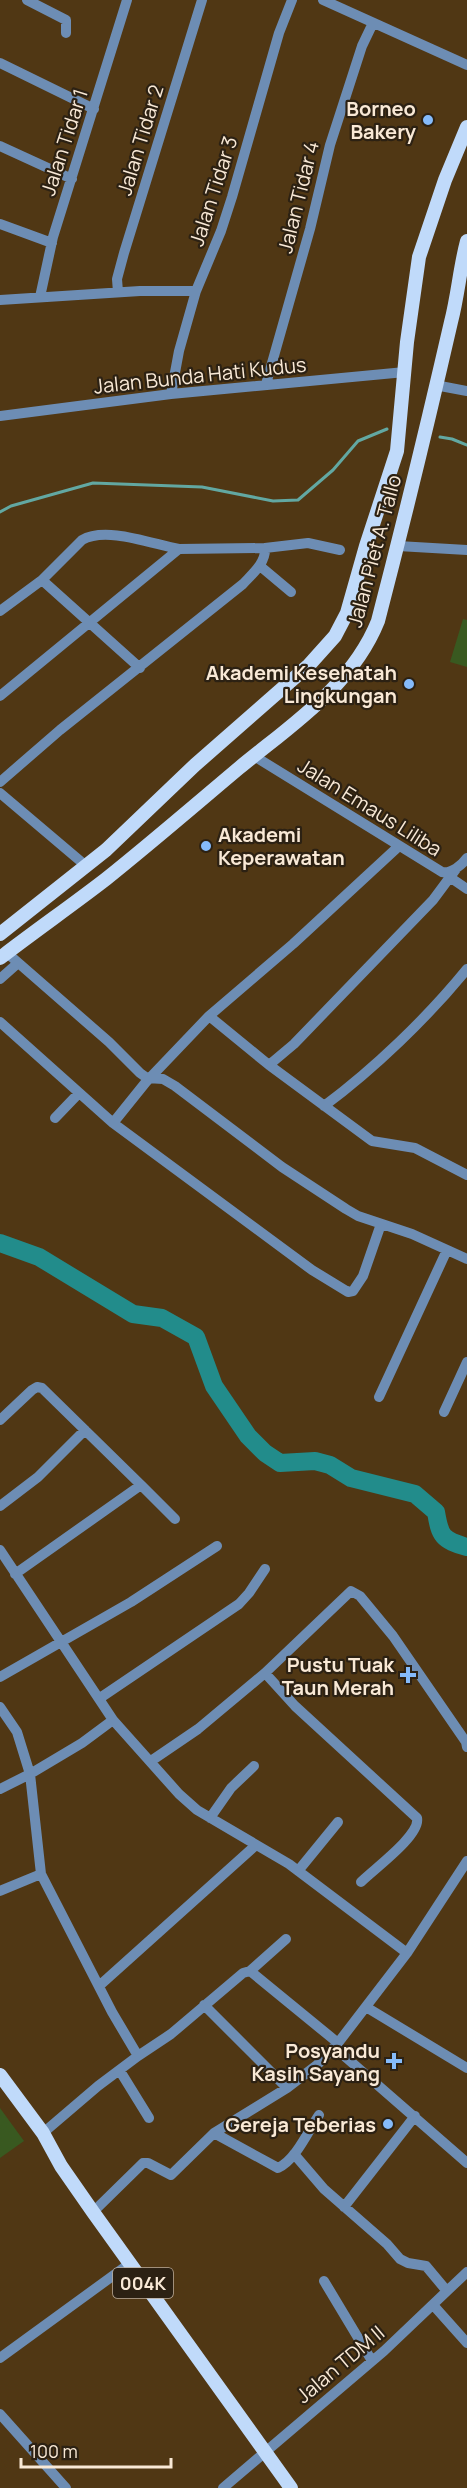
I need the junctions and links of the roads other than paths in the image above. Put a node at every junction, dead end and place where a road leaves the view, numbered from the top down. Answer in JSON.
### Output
{"nodes":[{"id":1,"x":27,"y":0,"type":"edge"},
{"id":2,"x":127,"y":0,"type":"edge"},
{"id":3,"x":202,"y":0,"type":"edge"},
{"id":4,"x":292,"y":0,"type":"edge"},
{"id":5,"x":323,"y":0,"type":"edge"},
{"id":6,"x":349,"y":5,"type":"edge"},
{"id":7,"x":373,"y":23,"type":"junction"},
{"id":8,"x":66,"y":33,"type":"dead end"},
{"id":9,"x":0,"y":63,"type":"edge"},
{"id":10,"x":467,"y":65,"type":"edge"},
{"id":11,"x":94,"y":109,"type":"junction"},
{"id":12,"x":467,"y":127,"type":"edge"},
{"id":13,"x":0,"y":146,"type":"edge"},
{"id":14,"x":72,"y":179,"type":"junction"},
{"id":15,"x":0,"y":224,"type":"edge"},
{"id":16,"x":467,"y":241,"type":"edge"},
{"id":17,"x":52,"y":243,"type":"junction"},
{"id":18,"x":196,"y":291,"type":"junction"},
{"id":19,"x":118,"y":292,"type":"junction"},
{"id":20,"x":40,"y":297,"type":"junction"},
{"id":21,"x":0,"y":300,"type":"edge"},
{"id":22,"x":405,"y":372,"type":"junction"},
{"id":23,"x":266,"y":384,"type":"junction"},
{"id":24,"x":435,"y":385,"type":"junction"},
{"id":25,"x":467,"y":391,"type":"edge"},
{"id":26,"x":171,"y":394,"type":"junction"},
{"id":27,"x":0,"y":416,"type":"edge"},
{"id":28,"x":400,"y":437,"type":"junction"},
{"id":29,"x":423,"y":440,"type":"junction"},
{"id":30,"x":398,"y":546,"type":"junction"},
{"id":31,"x":265,"y":548,"type":"junction"},
{"id":32,"x":179,"y":549,"type":"junction"},
{"id":33,"x":340,"y":550,"type":"dead end"},
{"id":34,"x":467,"y":550,"type":"edge"},
{"id":35,"x":260,"y":566,"type":"junction"},
{"id":36,"x":42,"y":580,"type":"junction"},
{"id":37,"x":291,"y":592,"type":"dead end"},
{"id":38,"x":0,"y":611,"type":"edge"},
{"id":39,"x":88,"y":623,"type":"junction"},
{"id":40,"x":140,"y":668,"type":"junction"},
{"id":41,"x":0,"y":696,"type":"edge"},
{"id":42,"x":254,"y":756,"type":"junction"},
{"id":43,"x":0,"y":782,"type":"edge"},
{"id":44,"x":0,"y":793,"type":"edge"},
{"id":45,"x":399,"y":846,"type":"junction"},
{"id":46,"x":467,"y":858,"type":"edge"},
{"id":47,"x":85,"y":865,"type":"junction"},
{"id":48,"x":453,"y":873,"type":"junction"},
{"id":49,"x":467,"y":889,"type":"edge"},
{"id":50,"x":0,"y":934,"type":"edge"},
{"id":51,"x":3,"y":956,"type":"edge"},
{"id":52,"x":18,"y":963,"type":"junction"},
{"id":53,"x":467,"y":969,"type":"edge"},
{"id":54,"x":0,"y":979,"type":"edge"},
{"id":55,"x":209,"y":1016,"type":"junction"},
{"id":56,"x":0,"y":1022,"type":"edge"},
{"id":57,"x":269,"y":1065,"type":"junction"},
{"id":58,"x":151,"y":1078,"type":"junction"},
{"id":59,"x":79,"y":1093,"type":"junction"},
{"id":60,"x":324,"y":1106,"type":"junction"},
{"id":61,"x":55,"y":1118,"type":"dead end"},
{"id":62,"x":113,"y":1123,"type":"junction"},
{"id":63,"x":467,"y":1175,"type":"edge"},
{"id":64,"x":381,"y":1224,"type":"junction"},
{"id":65,"x":447,"y":1250,"type":"junction"},
{"id":66,"x":467,"y":1259,"type":"edge"},
{"id":67,"x":467,"y":1362,"type":"edge"},
{"id":68,"x":379,"y":1396,"type":"dead end"},
{"id":69,"x":444,"y":1412,"type":"dead end"},
{"id":70,"x":0,"y":1420,"type":"edge"},
{"id":71,"x":85,"y":1430,"type":"junction"},
{"id":72,"x":141,"y":1485,"type":"junction"},
{"id":73,"x":0,"y":1506,"type":"edge"},
{"id":74,"x":175,"y":1519,"type":"dead end"},
{"id":75,"x":217,"y":1546,"type":"dead end"},
{"id":76,"x":0,"y":1550,"type":"edge"},
{"id":77,"x":265,"y":1569,"type":"dead end"},
{"id":78,"x":15,"y":1574,"type":"junction"},
{"id":79,"x":61,"y":1642,"type":"junction"},
{"id":80,"x":265,"y":1673,"type":"junction"},
{"id":81,"x":0,"y":1677,"type":"edge"},
{"id":82,"x":100,"y":1698,"type":"junction"},
{"id":83,"x":0,"y":1707,"type":"edge"},
{"id":84,"x":113,"y":1720,"type":"junction"},
{"id":85,"x":467,"y":1747,"type":"edge"},
{"id":86,"x":152,"y":1761,"type":"junction"},
{"id":87,"x":255,"y":1766,"type":"dead end"},
{"id":88,"x":30,"y":1774,"type":"junction"},
{"id":89,"x":0,"y":1789,"type":"edge"},
{"id":90,"x":210,"y":1818,"type":"junction"},
{"id":91,"x":338,"y":1822,"type":"dead end"},
{"id":92,"x":256,"y":1845,"type":"junction"},
{"id":93,"x":466,"y":1863,"type":"edge"},
{"id":94,"x":298,"y":1871,"type":"junction"},
{"id":95,"x":41,"y":1874,"type":"junction"},
{"id":96,"x":361,"y":1882,"type":"dead end"},
{"id":97,"x":0,"y":1891,"type":"edge"},
{"id":98,"x":286,"y":1939,"type":"dead end"},
{"id":99,"x":407,"y":1953,"type":"junction"},
{"id":100,"x":250,"y":1971,"type":"junction"},
{"id":101,"x":99,"y":1986,"type":"junction"},
{"id":102,"x":204,"y":2005,"type":"junction"},
{"id":103,"x":366,"y":2007,"type":"junction"},
{"id":104,"x":336,"y":2045,"type":"junction"},
{"id":105,"x":138,"y":2056,"type":"junction"},
{"id":106,"x":467,"y":2068,"type":"edge"},
{"id":107,"x":120,"y":2071,"type":"junction"},
{"id":108,"x":0,"y":2075,"type":"edge"},
{"id":109,"x":287,"y":2088,"type":"junction"},
{"id":110,"x":319,"y":2115,"type":"dead end"},
{"id":111,"x":415,"y":2116,"type":"junction"},
{"id":112,"x":149,"y":2118,"type":"dead end"},
{"id":113,"x":43,"y":2133,"type":"junction"},
{"id":114,"x":214,"y":2133,"type":"junction"},
{"id":115,"x":294,"y":2154,"type":"junction"},
{"id":116,"x":467,"y":2163,"type":"edge"},
{"id":117,"x":344,"y":2207,"type":"junction"},
{"id":118,"x":93,"y":2212,"type":"junction"},
{"id":119,"x":129,"y":2264,"type":"junction"},
{"id":120,"x":467,"y":2272,"type":"edge"},
{"id":121,"x":324,"y":2282,"type":"dead end"},
{"id":122,"x":446,"y":2290,"type":"junction"},
{"id":123,"x":436,"y":2303,"type":"junction"},
{"id":124,"x":467,"y":2343,"type":"edge"},
{"id":125,"x":0,"y":2357,"type":"edge"},
{"id":126,"x":372,"y":2361,"type":"junction"},
{"id":127,"x":0,"y":2414,"type":"edge"},
{"id":128,"x":264,"y":2452,"type":"junction"},
{"id":129,"x":66,"y":2488,"type":"edge"},
{"id":130,"x":223,"y":2488,"type":"edge"},
{"id":131,"x":291,"y":2488,"type":"edge"}],
"edges":[{"from":1,"to":8,"type":"street"},
{"from":2,"to":11,"type":"street","name":"Jalan Tidar 1"},
{"from":3,"to":19,"type":"street","name":"Jalan Tidar 2"},
{"from":4,"to":18,"type":"street","name":"Jalan Tidar 3"},
{"from":5,"to":6,"type":"street"},
{"from":6,"to":7,"type":"street"},
{"from":7,"to":10,"type":"street"},
{"from":7,"to":23,"type":"street","name":"Jalan Tidar 4"},
{"from":9,"to":11,"type":"street"},
{"from":11,"to":14,"type":"street","name":"Jalan Tidar 1"},
{"from":12,"to":22,"type":"main road"},
{"from":13,"to":14,"type":"street"},
{"from":14,"to":17,"type":"street","name":"Jalan Tidar 1"},
{"from":15,"to":17,"type":"street"},
{"from":16,"to":24,"type":"main road","name":"Jalan Piet A. Tallo"},
{"from":17,"to":20,"type":"street","name":"Jalan Tidar 1"},
{"from":18,"to":19,"type":"street"},
{"from":18,"to":26,"type":"street","name":"Jalan Tidar 3"},
{"from":19,"to":20,"type":"street"},
{"from":20,"to":21,"type":"street"},
{"from":22,"to":23,"type":"street","name":"Jalan Bunda Hati Kudus"},
{"from":22,"to":28,"type":"main road","name":"Jalan Piet A. Tallo"},
{"from":23,"to":26,"type":"street","name":"Jalan Bunda Hati Kudus"},
{"from":24,"to":25,"type":"street"},
{"from":24,"to":29,"type":"main road","name":"Jalan Piet A. Tallo"},
{"from":26,"to":27,"type":"street","name":"Jalan Bunda Hati Kudus"},
{"from":28,"to":29,"type":"main road"},
{"from":28,"to":47,"type":"main road","name":"Jalan Piet A. Tallo"},
{"from":29,"to":30,"type":"main road","name":"Jalan Piet A. Tallo"},
{"from":30,"to":34,"type":"street"},
{"from":30,"to":42,"type":"main road","name":"Jalan Piet A. Tallo"},
{"from":31,"to":32,"type":"street"},
{"from":31,"to":33,"type":"street"},
{"from":31,"to":35,"type":"street"},
{"from":32,"to":36,"type":"street"},
{"from":32,"to":39,"type":"street"},
{"from":35,"to":37,"type":"street"},
{"from":35,"to":40,"type":"street"},
{"from":36,"to":38,"type":"street"},
{"from":36,"to":39,"type":"street"},
{"from":39,"to":40,"type":"street"},
{"from":39,"to":41,"type":"street"},
{"from":40,"to":43,"type":"street"},
{"from":42,"to":45,"type":"street","name":"Jalan Emaus Liliba"},
{"from":42,"to":51,"type":"main road","name":"Jalan Piet A. Tallo"},
{"from":44,"to":47,"type":"street"},
{"from":45,"to":48,"type":"street","name":"Jalan Emaus Liliba"},
{"from":45,"to":55,"type":"street"},
{"from":46,"to":48,"type":"street","name":"Jalan Emaus Liliba"},
{"from":47,"to":50,"type":"main road","name":"Jalan Piet A. Tallo"},
{"from":48,"to":49,"type":"street"},
{"from":48,"to":57,"type":"street"},
{"from":51,"to":52,"type":"street"},
{"from":52,"to":54,"type":"street"},
{"from":52,"to":58,"type":"street"},
{"from":53,"to":60,"type":"street"},
{"from":55,"to":57,"type":"street"},
{"from":55,"to":58,"type":"street"},
{"from":56,"to":59,"type":"street"},
{"from":57,"to":60,"type":"street"},
{"from":58,"to":62,"type":"street"},
{"from":58,"to":64,"type":"street"},
{"from":59,"to":61,"type":"street"},
{"from":59,"to":62,"type":"street"},
{"from":60,"to":63,"type":"street"},
{"from":62,"to":64,"type":"street"},
{"from":64,"to":65,"type":"street"},
{"from":65,"to":66,"type":"street"},
{"from":65,"to":68,"type":"street"},
{"from":67,"to":69,"type":"street"},
{"from":70,"to":71,"type":"street"},
{"from":71,"to":72,"type":"street"},
{"from":71,"to":73,"type":"street"},
{"from":72,"to":74,"type":"street"},
{"from":72,"to":78,"type":"street"},
{"from":75,"to":79,"type":"street"},
{"from":76,"to":78,"type":"street"},
{"from":77,"to":82,"type":"street"},
{"from":78,"to":79,"type":"street"},
{"from":79,"to":81,"type":"street"},
{"from":79,"to":82,"type":"street"},
{"from":80,"to":85,"type":"street"},
{"from":80,"to":86,"type":"street"},
{"from":80,"to":96,"type":"street"},
{"from":82,"to":84,"type":"street"},
{"from":83,"to":88,"type":"street"},
{"from":84,"to":86,"type":"street"},
{"from":84,"to":88,"type":"street"},
{"from":86,"to":90,"type":"street"},
{"from":87,"to":90,"type":"street"},
{"from":88,"to":89,"type":"street"},
{"from":88,"to":95,"type":"street"},
{"from":90,"to":92,"type":"street"},
{"from":91,"to":94,"type":"street"},
{"from":92,"to":94,"type":"street"},
{"from":92,"to":101,"type":"street"},
{"from":93,"to":99,"type":"street"},
{"from":94,"to":99,"type":"street"},
{"from":95,"to":97,"type":"street"},
{"from":95,"to":101,"type":"street"},
{"from":98,"to":100,"type":"street"},
{"from":99,"to":103,"type":"street"},
{"from":100,"to":102,"type":"street"},
{"from":100,"to":104,"type":"street"},
{"from":101,"to":105,"type":"street"},
{"from":102,"to":105,"type":"street"},
{"from":102,"to":109,"type":"street"},
{"from":103,"to":104,"type":"street"},
{"from":103,"to":106,"type":"street"},
{"from":104,"to":109,"type":"street"},
{"from":104,"to":111,"type":"street"},
{"from":105,"to":107,"type":"street"},
{"from":107,"to":112,"type":"street"},
{"from":107,"to":113,"type":"street"},
{"from":108,"to":113,"type":"main road","number":"004K"},
{"from":109,"to":114,"type":"street"},
{"from":110,"to":115,"type":"street"},
{"from":111,"to":116,"type":"street"},
{"from":111,"to":117,"type":"street"},
{"from":113,"to":118,"type":"main road","number":"004K"},
{"from":114,"to":115,"type":"street"},
{"from":114,"to":118,"type":"street"},
{"from":115,"to":117,"type":"street"},
{"from":117,"to":122,"type":"street"},
{"from":118,"to":119,"type":"main road","number":"004K"},
{"from":119,"to":125,"type":"street"},
{"from":119,"to":128,"type":"main road","number":"004K"},
{"from":120,"to":122,"type":"street","name":"Jalan TDM II"},
{"from":121,"to":126,"type":"street"},
{"from":122,"to":123,"type":"street","name":"Jalan TDM II"},
{"from":123,"to":124,"type":"street"},
{"from":123,"to":126,"type":"street","name":"Jalan TDM II"},
{"from":126,"to":128,"type":"street","name":"Jalan TDM II"},
{"from":127,"to":129,"type":"street"},
{"from":128,"to":130,"type":"street","name":"Jalan TDM II"},
{"from":128,"to":131,"type":"main road","number":"004K"}]}
